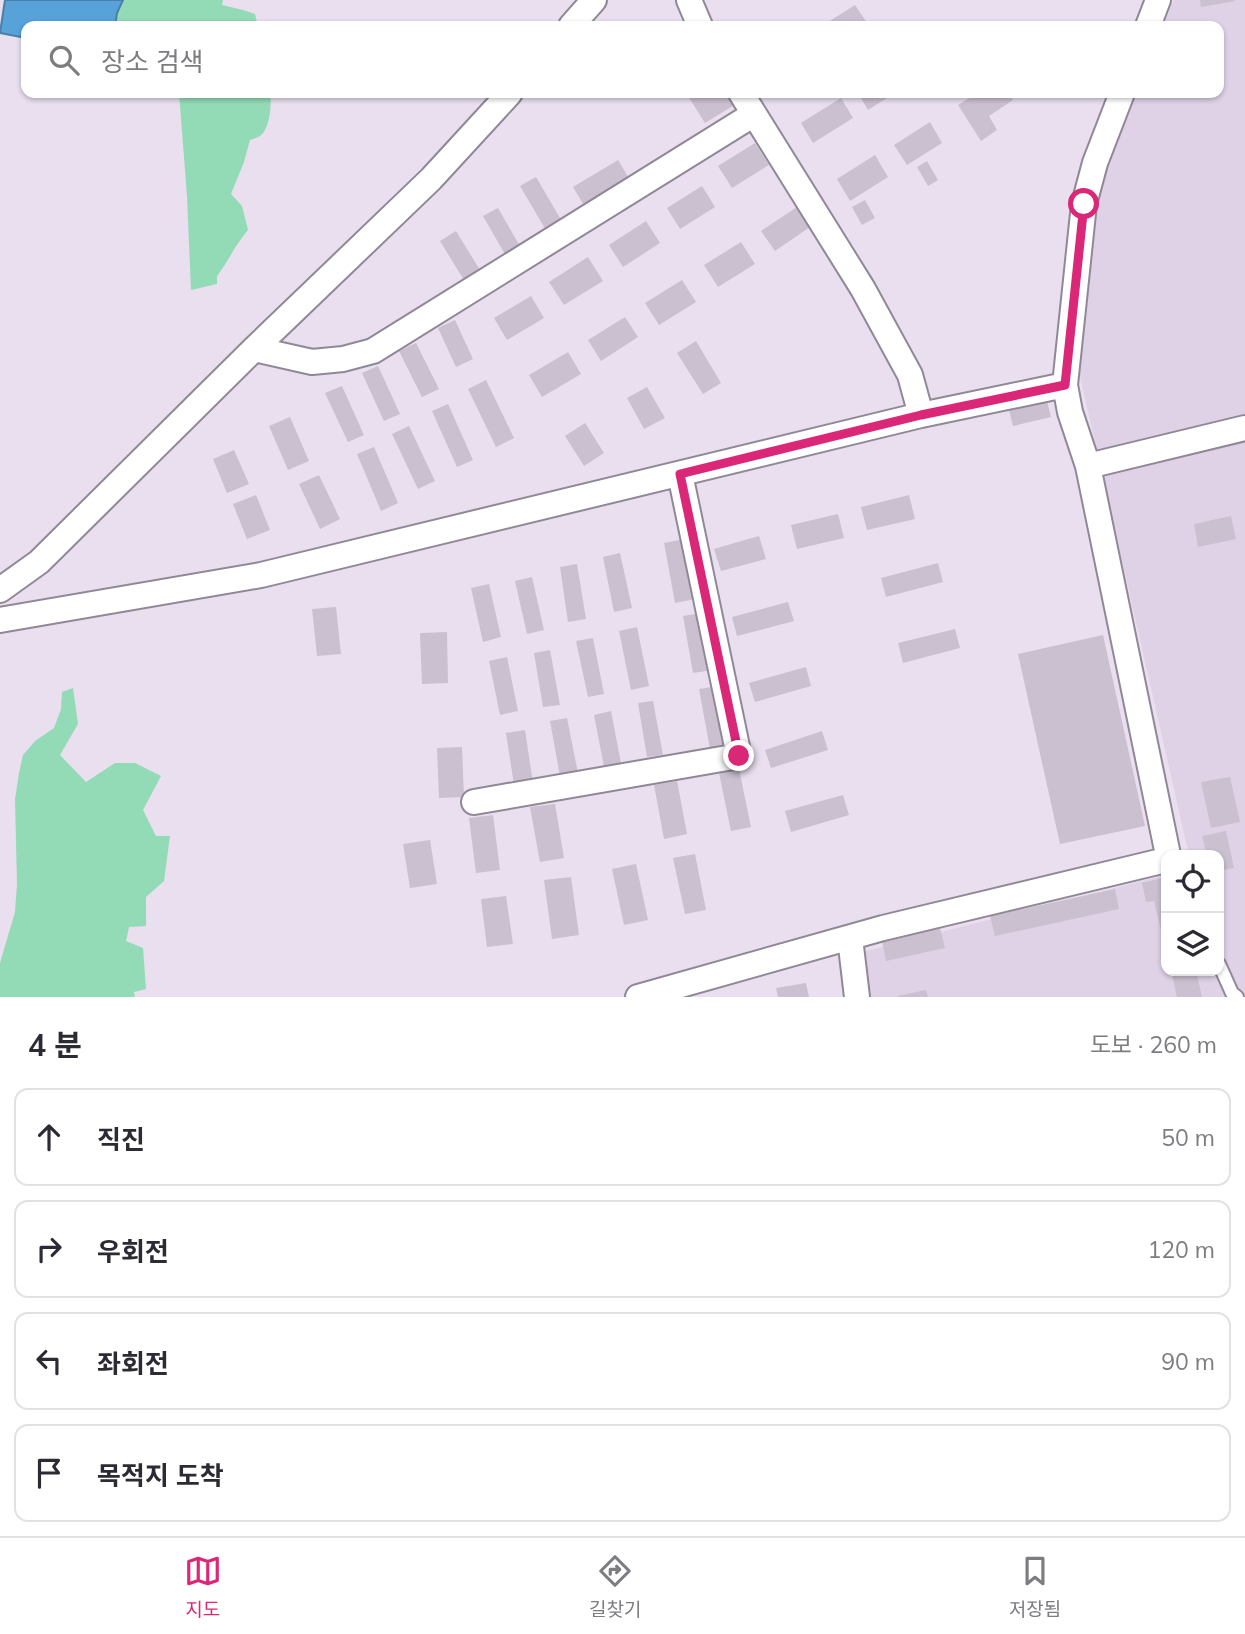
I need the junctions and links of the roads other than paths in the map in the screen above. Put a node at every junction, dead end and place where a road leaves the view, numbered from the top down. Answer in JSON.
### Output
{"nodes":[{"id":1,"x":594,"y":0,"type":"edge"},
{"id":2,"x":689,"y":0,"type":"edge"},
{"id":3,"x":1158,"y":0,"type":"edge"},
{"id":4,"x":575,"y":21,"type":"edge"},
{"id":5,"x":698,"y":21,"type":"edge"},
{"id":6,"x":1150,"y":21,"type":"edge"},
{"id":7,"x":505,"y":98,"type":"edge"},
{"id":8,"x":1120,"y":98,"type":"edge"},
{"id":9,"x":748,"y":103,"type":"edge"},
{"id":10,"x":254,"y":349,"type":"junction"},
{"id":11,"x":1065,"y":385,"type":"junction"},
{"id":12,"x":921,"y":415,"type":"junction"},
{"id":13,"x":1245,"y":428,"type":"edge"},
{"id":14,"x":1088,"y":466,"type":"junction"},
{"id":15,"x":680,"y":474,"type":"junction"},
{"id":16,"x":0,"y":590,"type":"edge"},
{"id":17,"x":0,"y":620,"type":"edge"},
{"id":18,"x":474,"y":802,"type":"dead end"},
{"id":19,"x":1167,"y":850,"type":"edge"},
{"id":20,"x":1161,"y":861,"type":"edge"},
{"id":21,"x":850,"y":938,"type":"junction"},
{"id":22,"x":1224,"y":975,"type":"edge"},
{"id":23,"x":638,"y":997,"type":"edge"},
{"id":24,"x":857,"y":997,"type":"edge"},
{"id":25,"x":1237,"y":997,"type":"edge"}],
"edges":[{"from":1,"to":4,"type":"street"},
{"from":2,"to":5,"type":"street"},
{"from":3,"to":6,"type":"street"},
{"from":7,"to":10,"type":"street"},
{"from":8,"to":11,"type":"street"},
{"from":9,"to":10,"type":"street"},
{"from":9,"to":12,"type":"street"},
{"from":10,"to":16,"type":"street"},
{"from":11,"to":12,"type":"street"},
{"from":11,"to":14,"type":"street"},
{"from":12,"to":15,"type":"street"},
{"from":13,"to":14,"type":"street"},
{"from":14,"to":19,"type":"street"},
{"from":15,"to":17,"type":"street"},
{"from":15,"to":18,"type":"street"},
{"from":20,"to":21,"type":"street"},
{"from":21,"to":23,"type":"street"},
{"from":21,"to":24,"type":"street"},
{"from":22,"to":25,"type":"lane"}]}
